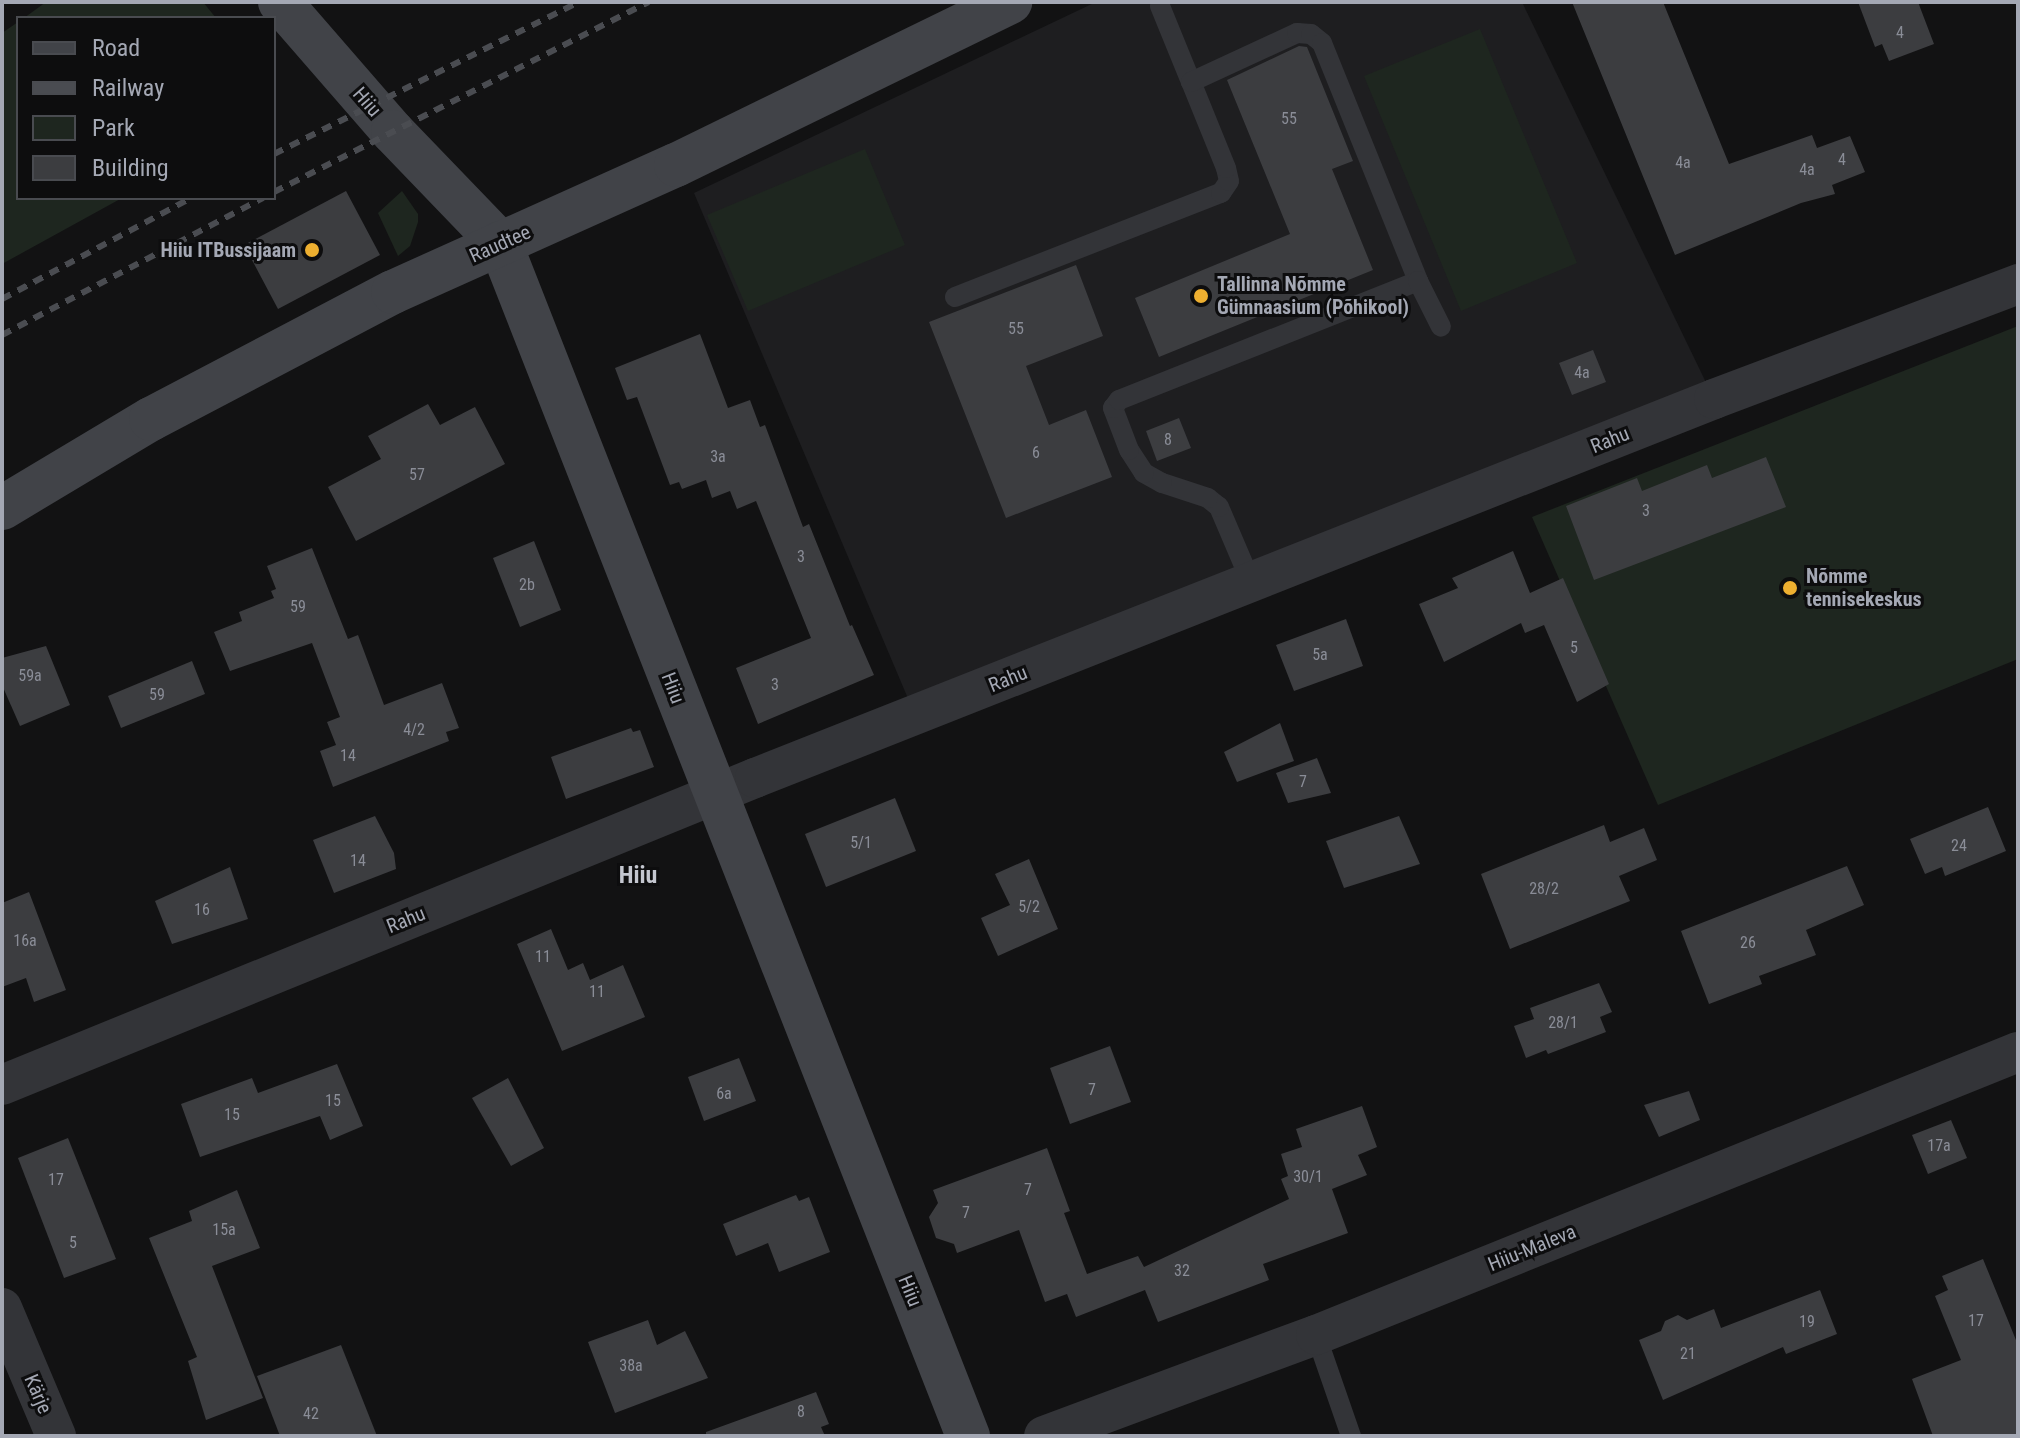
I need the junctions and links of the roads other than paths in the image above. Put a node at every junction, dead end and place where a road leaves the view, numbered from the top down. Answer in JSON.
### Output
{"nodes":[{"id":1,"x":280,"y":2,"type":"edge"},
{"id":2,"x":1010,"y":2,"type":"edge"},
{"id":3,"x":1160,"y":6,"type":"dead end"},
{"id":4,"x":1191,"y":82,"type":"junction"},
{"id":5,"x":500,"y":243,"type":"junction"},
{"id":6,"x":1418,"y":281,"type":"junction"},
{"id":7,"x":2018,"y":284,"type":"edge"},
{"id":8,"x":955,"y":297,"type":"dead end"},
{"id":9,"x":1441,"y":327,"type":"dead end"},
{"id":10,"x":2,"y":508,"type":"edge"},
{"id":11,"x":1251,"y":582,"type":"junction"},
{"id":12,"x":714,"y":795,"type":"junction"},
{"id":13,"x":2018,"y":1052,"type":"edge"},
{"id":14,"x":2,"y":1085,"type":"edge"},
{"id":15,"x":2,"y":1308,"type":"edge"},
{"id":16,"x":1316,"y":1335,"type":"junction"},
{"id":17,"x":56,"y":1436,"type":"edge"},
{"id":18,"x":968,"y":1436,"type":"edge"},
{"id":19,"x":1044,"y":1436,"type":"edge"},
{"id":20,"x":1351,"y":1436,"type":"edge"}],
"edges":[{"from":1,"to":5,"type":"street","name":"Hiiu"},
{"from":2,"to":5,"type":"street","name":"Raudtee"},
{"from":3,"to":4,"type":"lane"},
{"from":4,"to":6,"type":"lane"},
{"from":4,"to":8,"type":"lane"},
{"from":5,"to":10,"type":"street","name":"Raudtee"},
{"from":5,"to":12,"type":"street","name":"Hiiu"},
{"from":6,"to":9,"type":"lane"},
{"from":6,"to":11,"type":"lane"},
{"from":7,"to":11,"type":"street","name":"Rahu"},
{"from":11,"to":12,"type":"street","name":"Rahu"},
{"from":12,"to":14,"type":"street","name":"Rahu"},
{"from":12,"to":18,"type":"street","name":"Hiiu"},
{"from":13,"to":16,"type":"street","name":"Hiiu-Maleva"},
{"from":15,"to":17,"type":"street","name":"Kärje"},
{"from":16,"to":19,"type":"street","name":"Hiiu-Maleva"},
{"from":16,"to":20,"type":"lane"}]}
